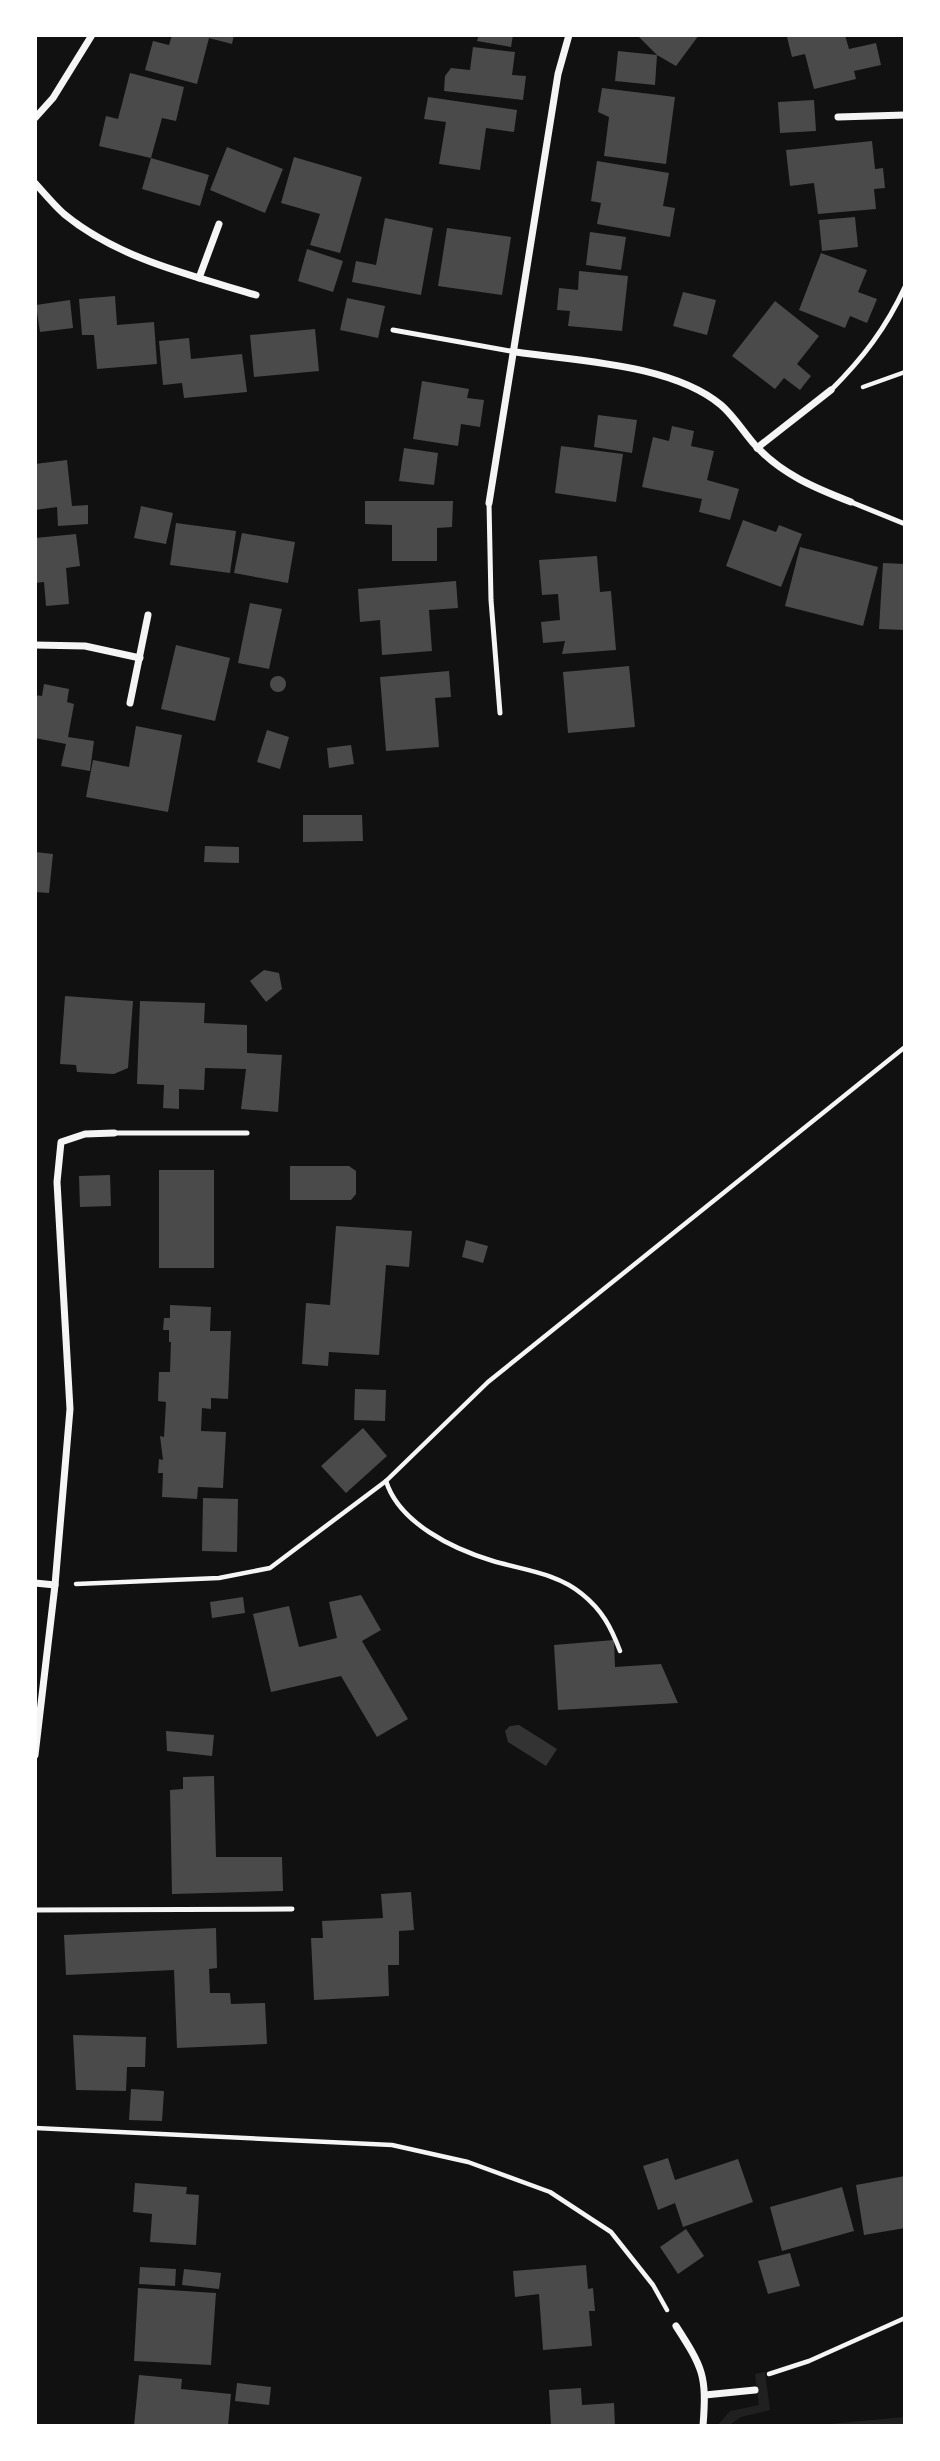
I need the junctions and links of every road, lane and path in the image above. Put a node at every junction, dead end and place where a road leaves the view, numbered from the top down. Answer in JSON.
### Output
{"nodes":[{"id":1,"x":92,"y":35,"type":"edge"},
{"id":2,"x":569,"y":35,"type":"edge"},
{"id":3,"x":905,"y":114,"type":"edge"},
{"id":4,"x":838,"y":117,"type":"dead end"},
{"id":5,"x":35,"y":118,"type":"edge"},
{"id":6,"x":35,"y":183,"type":"edge"},
{"id":7,"x":219,"y":223,"type":"dead end"},
{"id":8,"x":199,"y":278,"type":"junction"},
{"id":9,"x":905,"y":287,"type":"edge"},
{"id":10,"x":256,"y":295,"type":"dead end"},
{"id":11,"x":393,"y":330,"type":"dead end"},
{"id":12,"x":516,"y":352,"type":"junction"},
{"id":13,"x":831,"y":390,"type":"joint"},
{"id":14,"x":757,"y":448,"type":"junction"},
{"id":15,"x":851,"y":502,"type":"joint"},
{"id":16,"x":489,"y":503,"type":"joint"},
{"id":17,"x":905,"y":524,"type":"edge"},
{"id":18,"x":148,"y":615,"type":"dead end"},
{"id":19,"x":35,"y":645,"type":"edge"},
{"id":20,"x":140,"y":658,"type":"junction"},
{"id":21,"x":130,"y":703,"type":"dead end"},
{"id":22,"x":500,"y":713,"type":"dead end"},
{"id":23,"x":905,"y":1046,"type":"edge"},
{"id":24,"x":114,"y":1133,"type":"joint"},
{"id":25,"x":247,"y":1133,"type":"dead end"},
{"id":26,"x":386,"y":1481,"type":"junction"},
{"id":27,"x":35,"y":1583,"type":"edge"},
{"id":28,"x":55,"y":1585,"type":"junction"},
{"id":29,"x":620,"y":1651,"type":"dead end"},
{"id":30,"x":35,"y":1755,"type":"edge"},
{"id":31,"x":292,"y":1909,"type":"dead end"},
{"id":32,"x":35,"y":1910,"type":"edge"},
{"id":33,"x":35,"y":2128,"type":"edge"},
{"id":34,"x":905,"y":2318,"type":"edge"},
{"id":35,"x":677,"y":2326,"type":"joint"},
{"id":36,"x":755,"y":2390,"type":"joint"},
{"id":37,"x":705,"y":2395,"type":"junction"},
{"id":38,"x":703,"y":2426,"type":"edge"}],
"edges":[{"from":1,"to":5,"type":"street"},
{"from":2,"to":12,"type":"street"},
{"from":3,"to":4,"type":"street"},
{"from":6,"to":8,"type":"street"},
{"from":7,"to":8,"type":"street"},
{"from":8,"to":10,"type":"street"},
{"from":9,"to":13,"type":"lane"},
{"from":11,"to":12,"type":"lane"},
{"from":12,"to":14,"type":"street"},
{"from":12,"to":16,"type":"street"},
{"from":13,"to":14,"type":"street"},
{"from":14,"to":15,"type":"street"},
{"from":15,"to":17,"type":"lane"},
{"from":16,"to":22,"type":"lane"},
{"from":18,"to":20,"type":"street"},
{"from":19,"to":20,"type":"street"},
{"from":20,"to":21,"type":"street"},
{"from":23,"to":26,"type":"path"},
{"from":24,"to":25,"type":"lane"},
{"from":24,"to":28,"type":"street"},
{"from":26,"to":28,"type":"path"},
{"from":26,"to":29,"type":"path"},
{"from":27,"to":28,"type":"street"},
{"from":28,"to":30,"type":"street"},
{"from":31,"to":32,"type":"lane"},
{"from":33,"to":35,"type":"path"},
{"from":34,"to":36,"type":"path"},
{"from":35,"to":37,"type":"street"},
{"from":36,"to":37,"type":"street"},
{"from":37,"to":38,"type":"street"}]}
